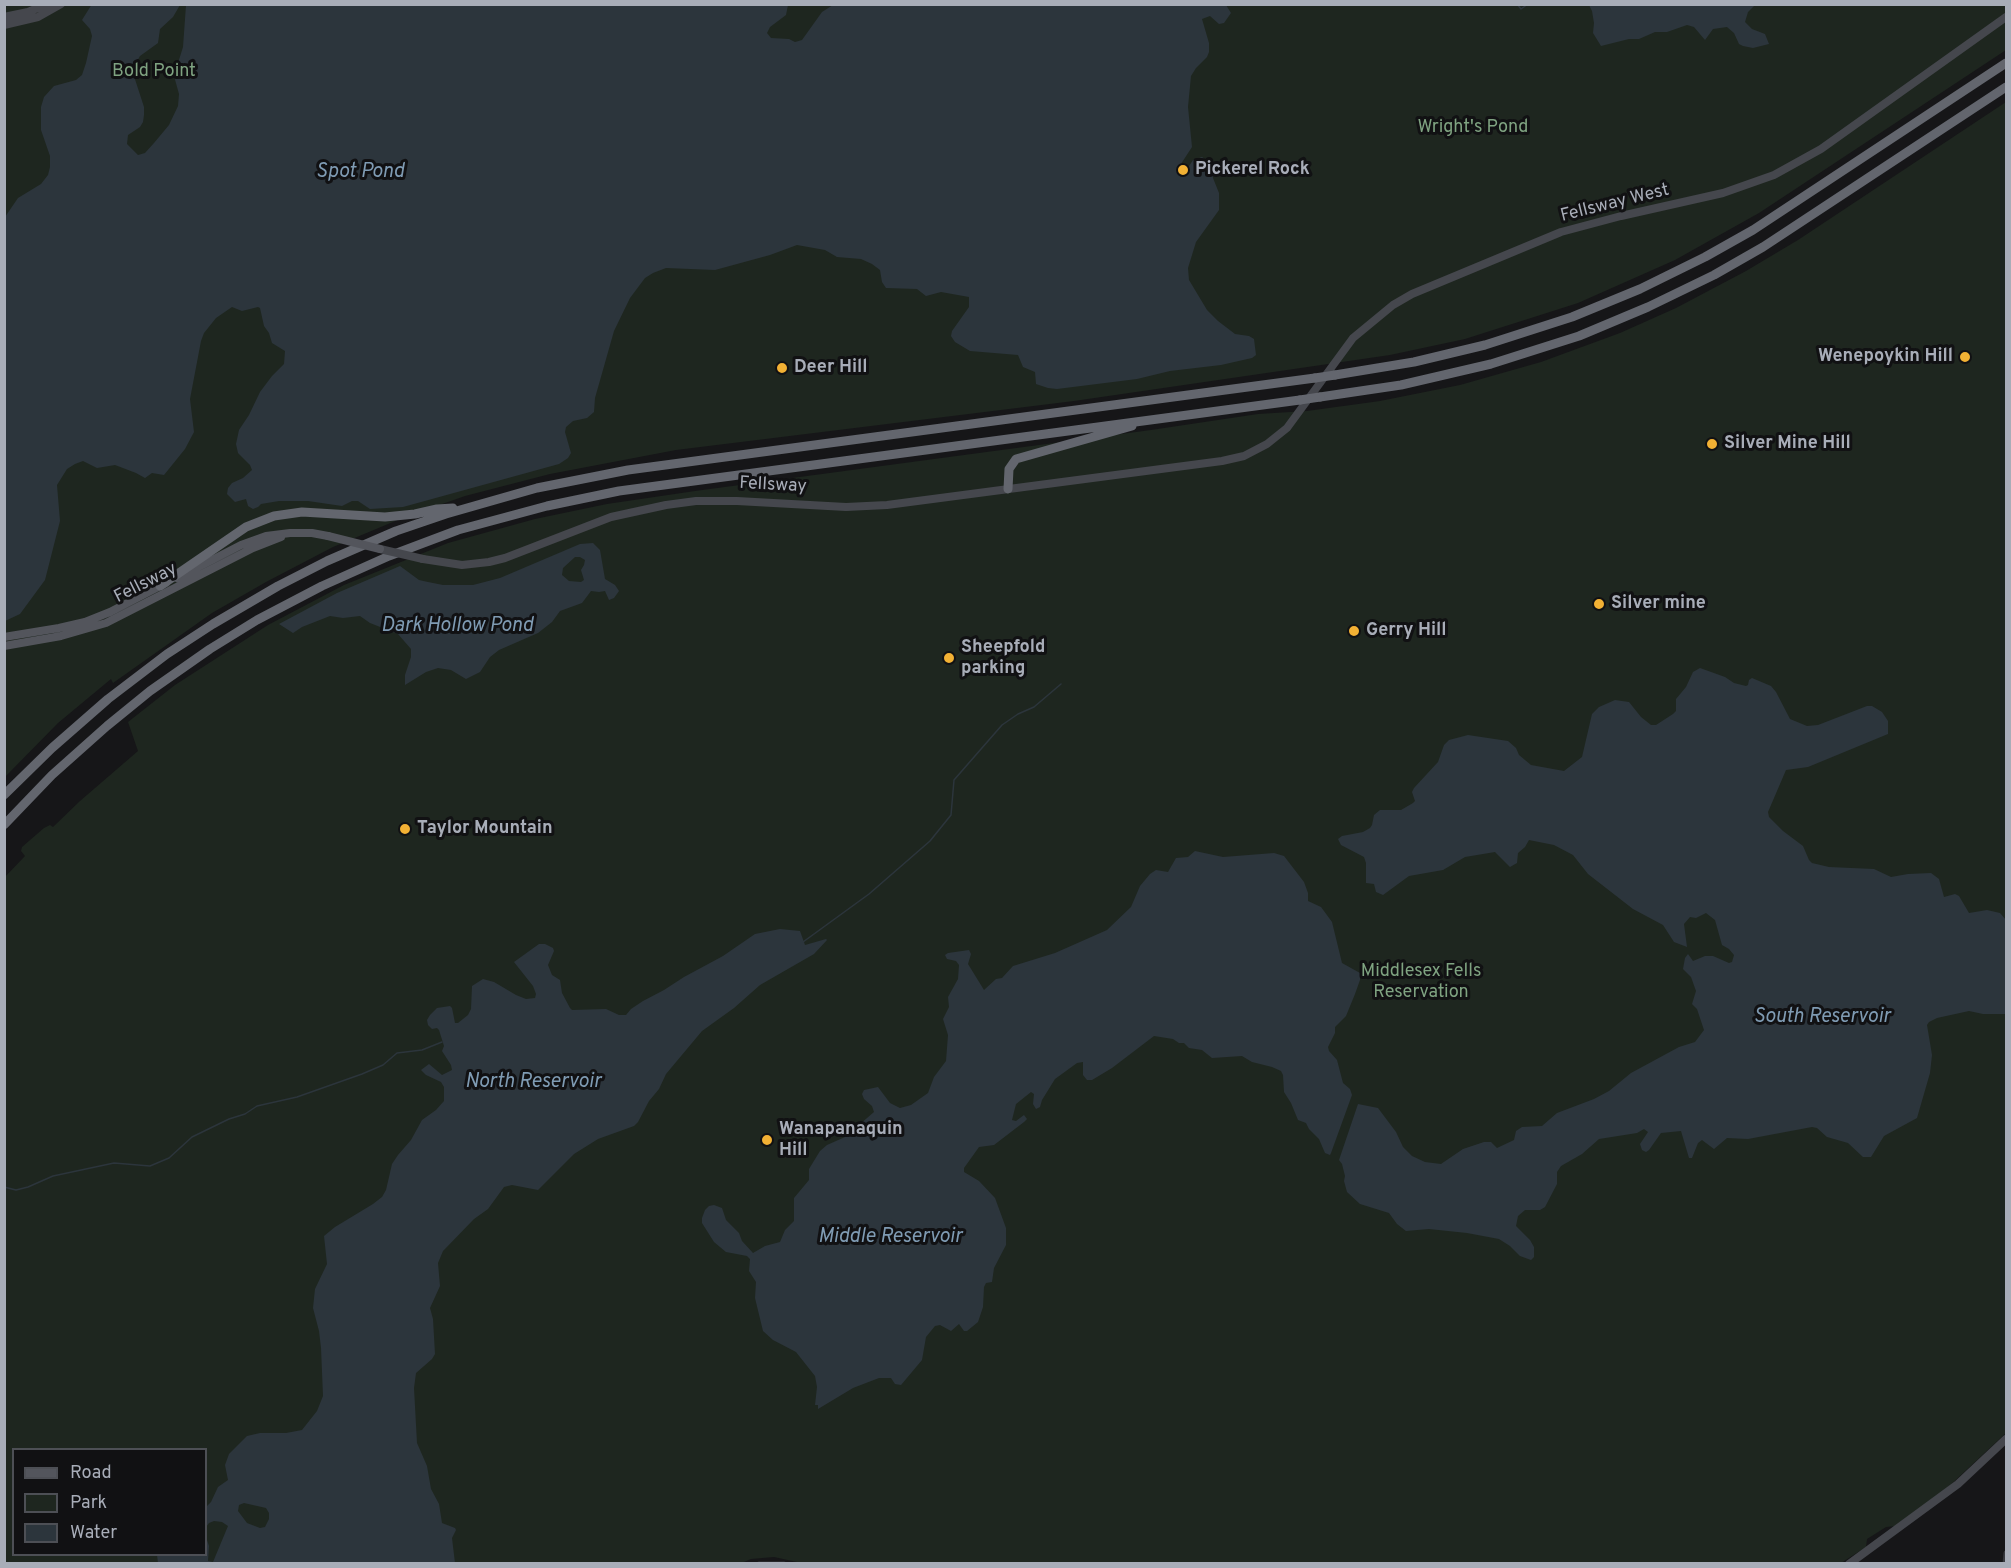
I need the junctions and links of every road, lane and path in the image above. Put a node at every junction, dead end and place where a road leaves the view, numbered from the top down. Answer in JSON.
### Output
{"nodes":[{"id":1,"x":47,"y":4,"type":"edge"},
{"id":2,"x":62,"y":4,"type":"edge"},
{"id":3,"x":4,"y":17,"type":"edge"},
{"id":4,"x":2007,"y":17,"type":"edge"},
{"id":5,"x":4,"y":25,"type":"edge"},
{"id":6,"x":2007,"y":63,"type":"edge"},
{"id":7,"x":2007,"y":87,"type":"edge"},
{"id":8,"x":1155,"y":419,"type":"junction"},
{"id":9,"x":1258,"y":450,"type":"joint"},
{"id":10,"x":1008,"y":489,"type":"junction"},
{"id":11,"x":467,"y":507,"type":"junction"},
{"id":12,"x":295,"y":533,"type":"junction"},
{"id":13,"x":380,"y":549,"type":"joint"},
{"id":14,"x":160,"y":586,"type":"junction"},
{"id":15,"x":4,"y":637,"type":"edge"},
{"id":16,"x":4,"y":646,"type":"edge"},
{"id":17,"x":4,"y":795,"type":"edge"},
{"id":18,"x":4,"y":825,"type":"edge"},
{"id":19,"x":2007,"y":1439,"type":"edge"},
{"id":20,"x":2007,"y":1553,"type":"edge"},
{"id":21,"x":759,"y":1563,"type":"edge"},
{"id":22,"x":784,"y":1563,"type":"edge"},
{"id":23,"x":1849,"y":1563,"type":"edge"},
{"id":24,"x":2005,"y":1563,"type":"edge"}],
"edges":[{"from":1,"to":3,"type":"main road"},
{"from":2,"to":5,"type":"main road"},
{"from":4,"to":9,"type":"main road","name":"Fellsway West"},
{"from":6,"to":11,"type":"highway","bridge":true},
{"from":7,"to":8,"type":"highway","bridge":true},
{"from":8,"to":10,"type":"highway"},
{"from":8,"to":18,"type":"highway"},
{"from":9,"to":10,"type":"main road","name":"Fellsway"},
{"from":10,"to":13,"type":"main road","name":"Fellsway","bridge":true},
{"from":11,"to":14,"type":"highway"},
{"from":11,"to":17,"type":"highway"},
{"from":12,"to":13,"type":"main road","name":"Fellsway","bridge":true},
{"from":12,"to":14,"type":"main road","name":"Fellsway"},
{"from":12,"to":16,"type":"main road","name":"Fellsway"},
{"from":14,"to":15,"type":"main road","name":"Fellsway"},
{"from":19,"to":23,"type":"main road"},
{"from":20,"to":24,"type":"street"},
{"from":21,"to":22,"type":"street"}]}
